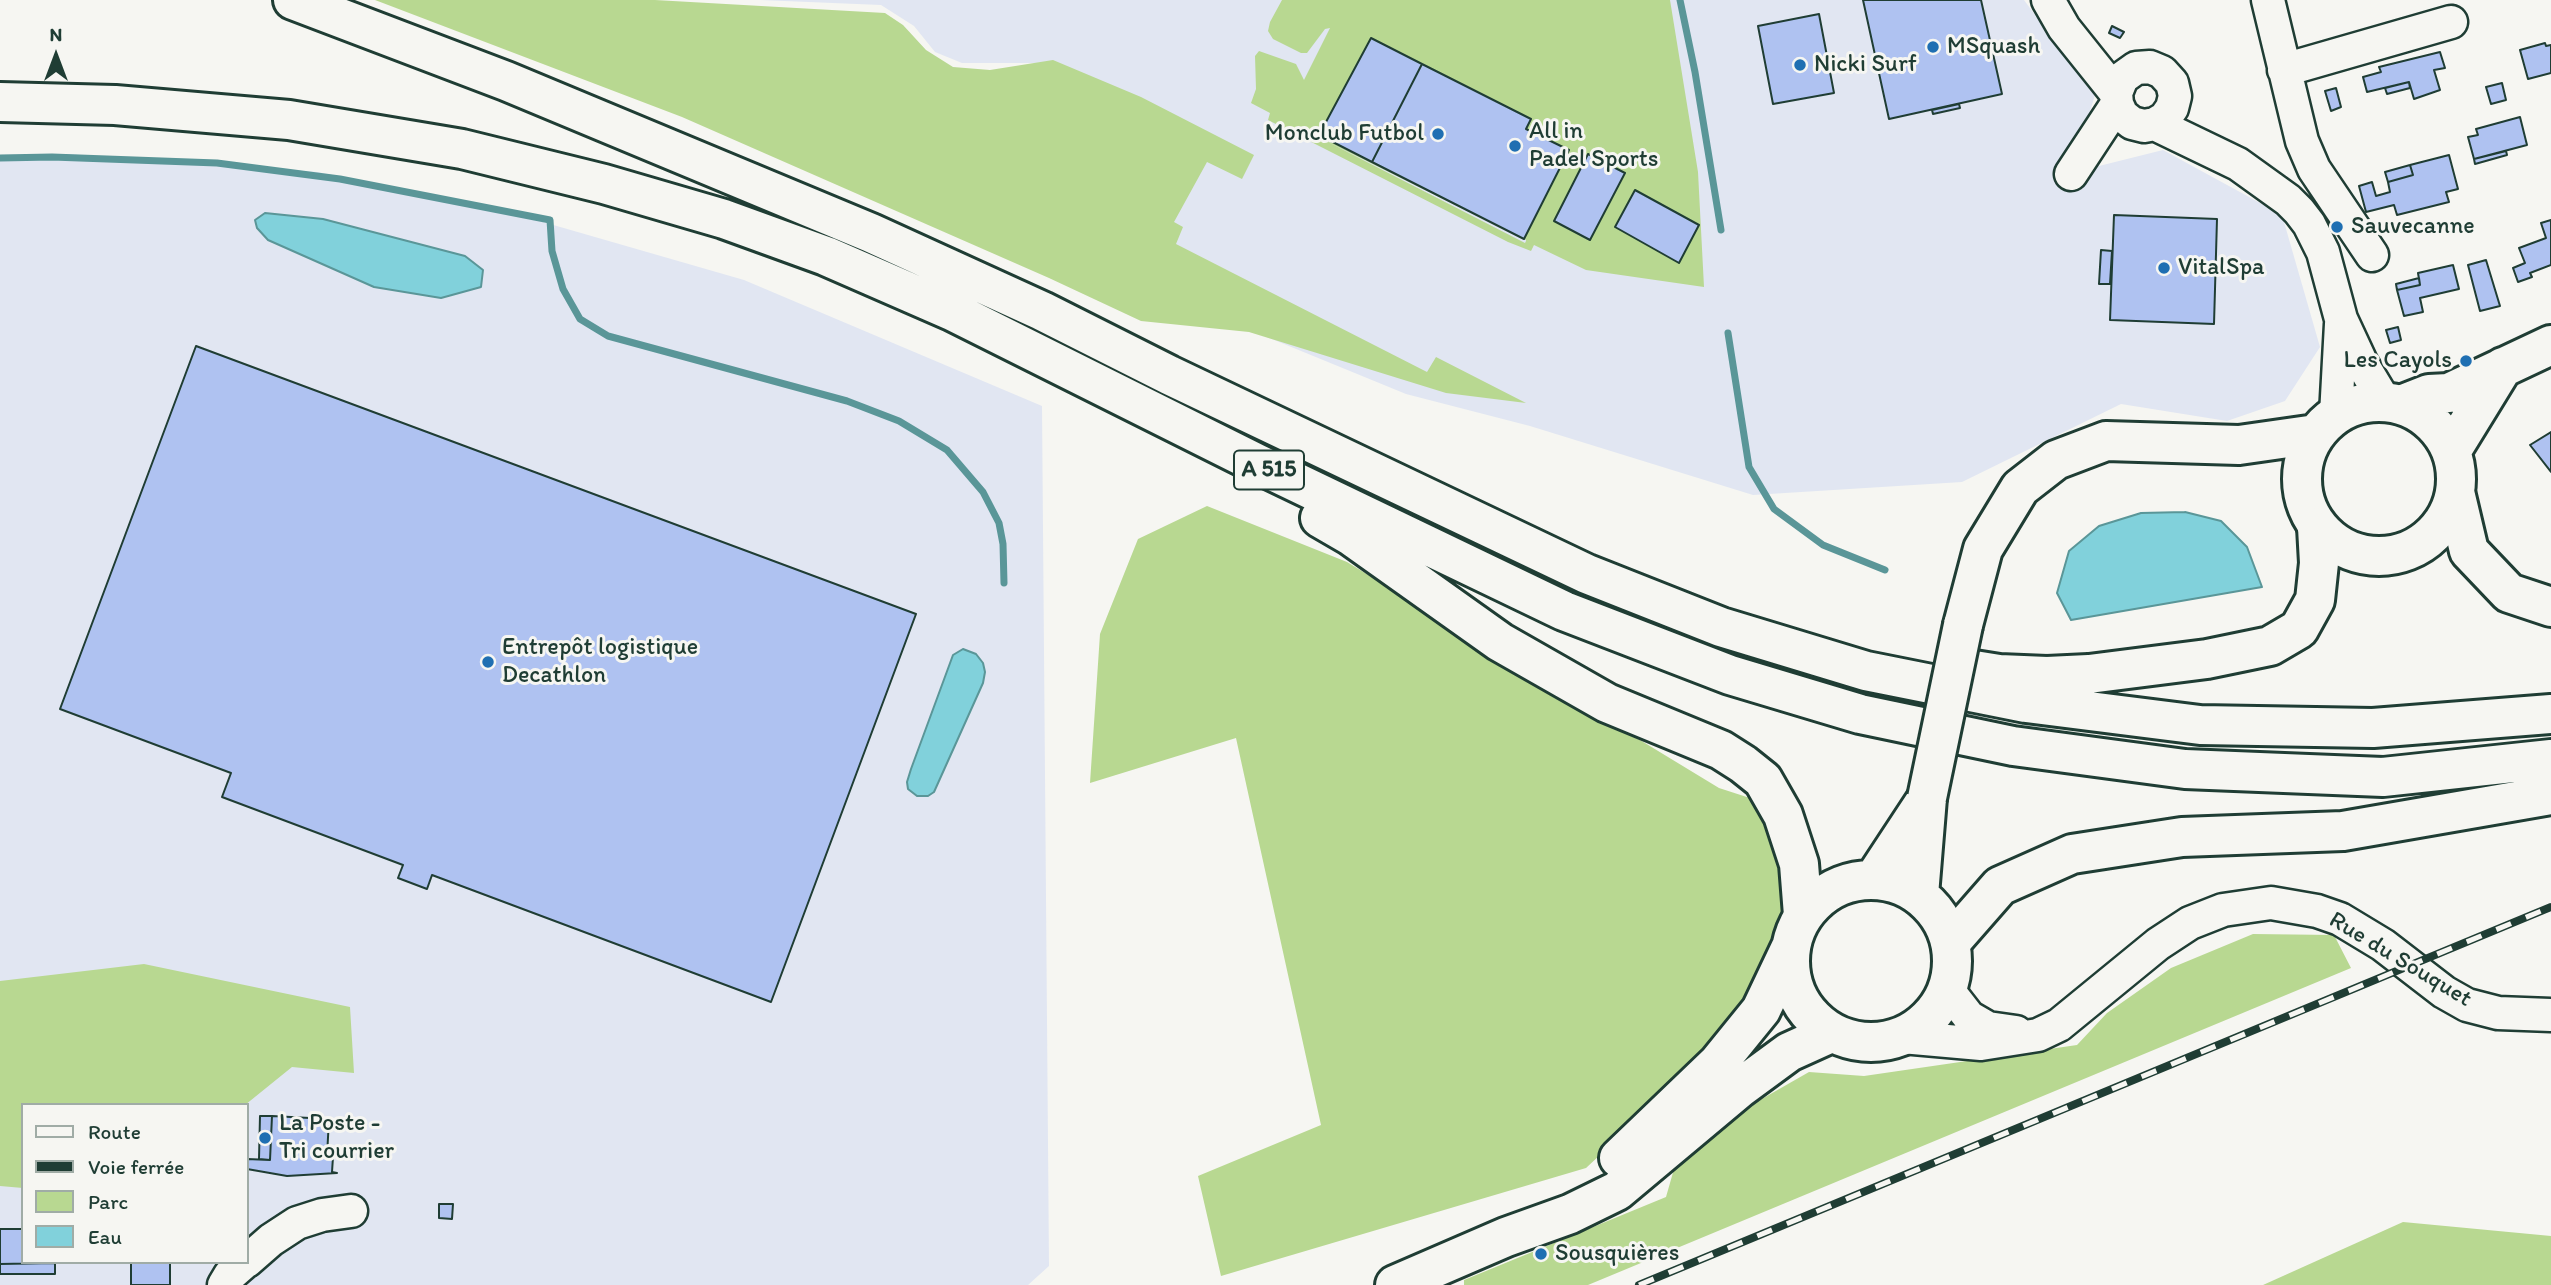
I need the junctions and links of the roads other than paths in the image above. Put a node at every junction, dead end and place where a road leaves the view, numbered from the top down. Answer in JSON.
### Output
{"nodes":[{"id":1,"x":293,"y":0,"type":"edge"},
{"id":2,"x":2048,"y":0,"type":"edge"},
{"id":3,"x":2267,"y":0,"type":"edge"},
{"id":4,"x":2451,"y":22,"type":"dead end"},
{"id":5,"x":2064,"y":28,"type":"junction"},
{"id":6,"x":2136,"y":68,"type":"junction"},
{"id":7,"x":2284,"y":70,"type":"junction"},
{"id":8,"x":2175,"y":96,"type":"junction"},
{"id":9,"x":2116,"y":98,"type":"junction"},
{"id":10,"x":0,"y":102,"type":"edge"},
{"id":11,"x":2150,"y":125,"type":"junction"},
{"id":12,"x":2238,"y":164,"type":"junction"},
{"id":13,"x":2372,"y":255,"type":"dead end"},
{"id":14,"x":952,"y":311,"type":"junction"},
{"id":15,"x":2341,"y":319,"type":"junction"},
{"id":16,"x":2551,"y":346,"type":"edge"},
{"id":17,"x":2503,"y":367,"type":"junction"},
{"id":18,"x":2393,"y":403,"type":"junction"},
{"id":19,"x":2326,"y":424,"type":"junction"},
{"id":20,"x":2239,"y":445,"type":"junction"},
{"id":21,"x":2452,"y":450,"type":"junction"},
{"id":22,"x":2301,"y":480,"type":"junction"},
{"id":23,"x":1418,"y":495,"type":"junction"},
{"id":24,"x":2456,"y":496,"type":"junction"},
{"id":25,"x":2317,"y":527,"type":"junction"},
{"id":26,"x":2551,"y":607,"type":"edge"},
{"id":27,"x":2551,"y":713,"type":"edge"},
{"id":28,"x":2551,"y":759,"type":"edge"},
{"id":29,"x":2551,"y":795,"type":"edge"},
{"id":30,"x":1927,"y":798,"type":"junction"},
{"id":31,"x":1874,"y":879,"type":"junction"},
{"id":32,"x":1919,"y":895,"type":"junction"},
{"id":33,"x":1797,"y":932,"type":"junction"},
{"id":34,"x":1951,"y":942,"type":"junction"},
{"id":35,"x":1948,"y":990,"type":"junction"},
{"id":36,"x":2551,"y":1015,"type":"edge"},
{"id":37,"x":1831,"y":1032,"type":"junction"},
{"id":38,"x":2038,"y":1035,"type":"junction"},
{"id":39,"x":1902,"y":1037,"type":"junction"},
{"id":40,"x":352,"y":1212,"type":"dead end"},
{"id":41,"x":1506,"y":1237,"type":"junction"},
{"id":42,"x":248,"y":1260,"type":"edge"},
{"id":43,"x":244,"y":1264,"type":"edge"},
{"id":44,"x":224,"y":1285,"type":"edge"},
{"id":45,"x":1395,"y":1285,"type":"edge"}],
"edges":[{"from":1,"to":23,"type":"main road","number":"A 515"},
{"from":2,"to":5,"type":"street"},
{"from":3,"to":7,"type":"street"},
{"from":4,"to":7,"type":"street"},
{"from":5,"to":6,"type":"street"},
{"from":5,"to":9,"type":"street"},
{"from":6,"to":8,"type":"street"},
{"from":6,"to":9,"type":"street"},
{"from":7,"to":13,"type":"street"},
{"from":8,"to":11,"type":"street"},
{"from":8,"to":12,"type":"street"},
{"from":9,"to":11,"type":"street"},
{"from":9,"to":11,"type":"street"},
{"from":10,"to":14,"type":"main road","number":"A 515"},
{"from":11,"to":12,"type":"street"},
{"from":12,"to":15,"type":"street"},
{"from":14,"to":28,"type":"main road","number":"A 515"},
{"from":14,"to":33,"type":"main road"},
{"from":15,"to":18,"type":"street"},
{"from":15,"to":19,"type":"street"},
{"from":16,"to":17,"type":"main road"},
{"from":17,"to":18,"type":"main road"},
{"from":17,"to":21,"type":"main road"},
{"from":18,"to":19,"type":"main road"},
{"from":18,"to":21,"type":"main road"},
{"from":19,"to":20,"type":"main road"},
{"from":19,"to":22,"type":"main road"},
{"from":20,"to":22,"type":"main road"},
{"from":20,"to":30,"type":"main road","bridge":true},
{"from":21,"to":24,"type":"main road"},
{"from":22,"to":25,"type":"main road"},
{"from":23,"to":25,"type":"main road"},
{"from":23,"to":27,"type":"main road","number":"A 515"},
{"from":24,"to":25,"type":"main road"},
{"from":24,"to":26,"type":"main road"},
{"from":29,"to":34,"type":"main road"},
{"from":30,"to":31,"type":"main road"},
{"from":30,"to":32,"type":"main road"},
{"from":31,"to":32,"type":"main road"},
{"from":31,"to":33,"type":"main road"},
{"from":32,"to":34,"type":"main road"},
{"from":33,"to":37,"type":"main road"},
{"from":33,"to":41,"type":"main road"},
{"from":34,"to":35,"type":"main road"},
{"from":35,"to":38,"type":"street"},
{"from":35,"to":39,"type":"main road"},
{"from":36,"to":38,"type":"street","name":"Rue du Souquet"},
{"from":37,"to":39,"type":"main road"},
{"from":37,"to":41,"type":"main road"},
{"from":38,"to":39,"type":"street","name":"Rue du Souquet"},
{"from":40,"to":42,"type":"street"},
{"from":41,"to":45,"type":"main road"},
{"from":43,"to":44,"type":"street"}]}
